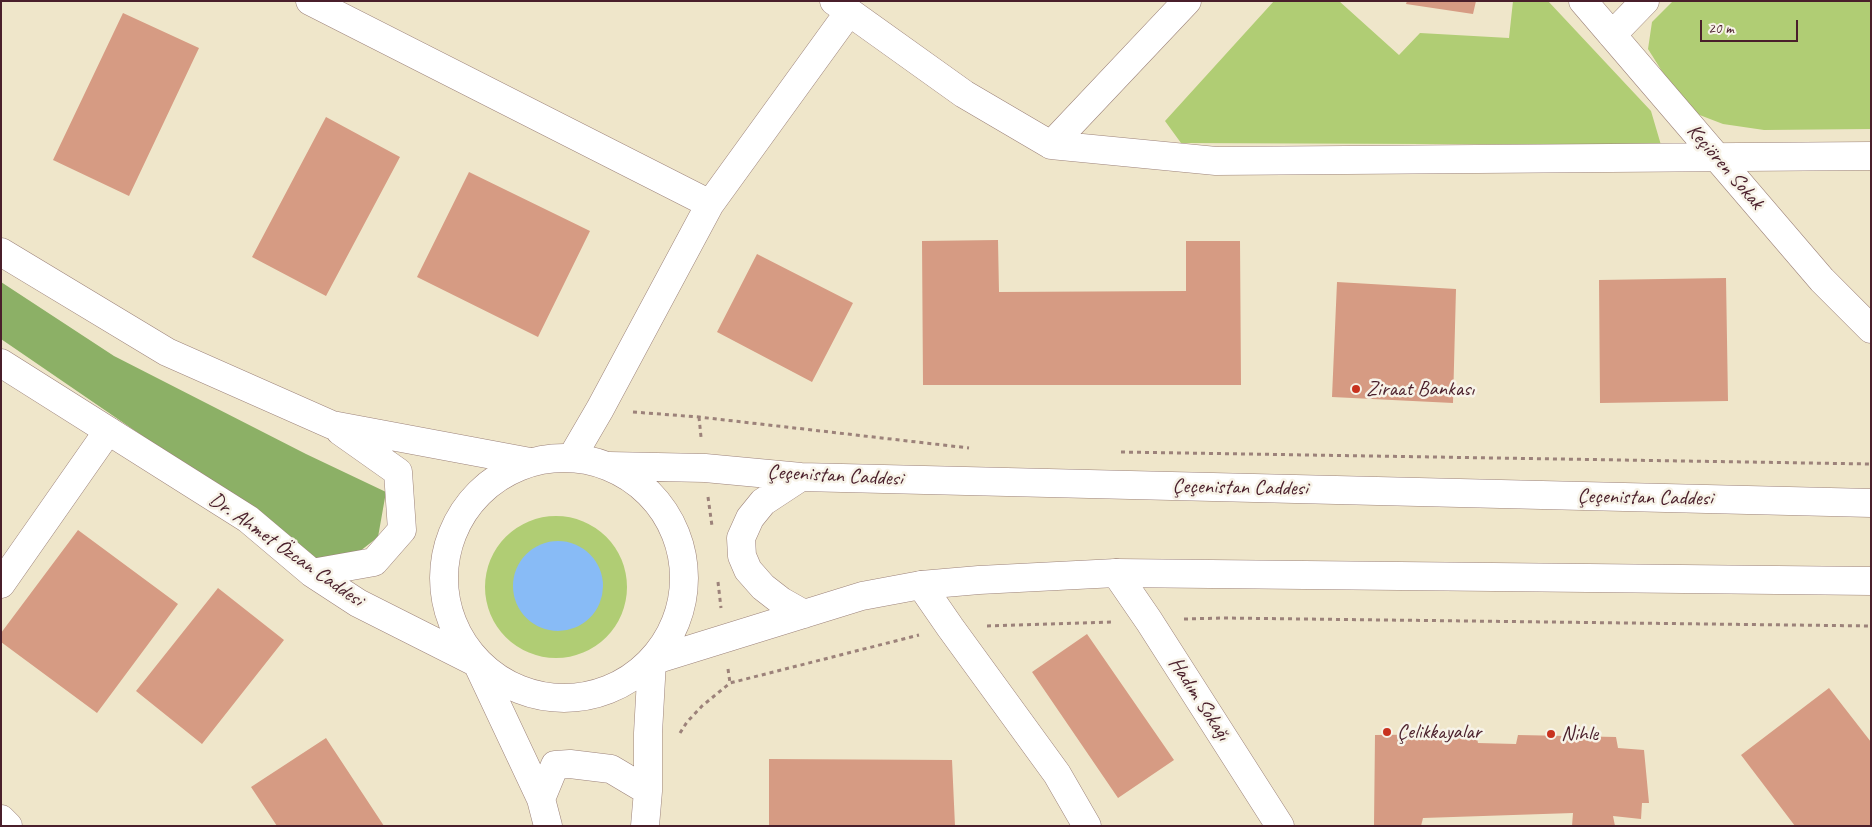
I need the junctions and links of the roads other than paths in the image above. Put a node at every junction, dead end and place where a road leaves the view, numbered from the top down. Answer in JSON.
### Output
{"nodes":[{"id":1,"x":310,"y":1,"type":"edge"},
{"id":2,"x":1187,"y":1,"type":"edge"},
{"id":3,"x":1583,"y":1,"type":"edge"},
{"id":4,"x":1645,"y":1,"type":"edge"},
{"id":5,"x":842,"y":6,"type":"edge"},
{"id":6,"x":1612,"y":35,"type":"junction"},
{"id":7,"x":1051,"y":145,"type":"junction"},
{"id":8,"x":1871,"y":156,"type":"edge"},
{"id":9,"x":1718,"y":158,"type":"junction"},
{"id":10,"x":710,"y":204,"type":"junction"},
{"id":11,"x":1,"y":252,"type":"edge"},
{"id":12,"x":1871,"y":329,"type":"edge"},
{"id":13,"x":1,"y":363,"type":"edge"},
{"id":14,"x":332,"y":425,"type":"junction"},
{"id":15,"x":108,"y":431,"type":"junction"},
{"id":16,"x":572,"y":457,"type":"junction"},
{"id":17,"x":530,"y":462,"type":"junction"},
{"id":18,"x":609,"y":466,"type":"junction"},
{"id":19,"x":801,"y":477,"type":"junction"},
{"id":20,"x":1871,"y":503,"type":"edge"},
{"id":21,"x":1116,"y":572,"type":"junction"},
{"id":22,"x":312,"y":573,"type":"junction"},
{"id":23,"x":1871,"y":581,"type":"edge"},
{"id":24,"x":1,"y":584,"type":"edge"},
{"id":25,"x":922,"y":585,"type":"junction"},
{"id":26,"x":804,"y":614,"type":"junction"},
{"id":27,"x":652,"y":662,"type":"junction"},
{"id":28,"x":477,"y":663,"type":"junction"},
{"id":29,"x":648,"y":791,"type":"junction"},
{"id":30,"x":541,"y":799,"type":"junction"},
{"id":31,"x":1,"y":819,"type":"edge"},
{"id":32,"x":8,"y":826,"type":"edge"},
{"id":33,"x":548,"y":826,"type":"edge"},
{"id":34,"x":645,"y":826,"type":"edge"},
{"id":35,"x":1087,"y":826,"type":"edge"},
{"id":36,"x":1280,"y":826,"type":"edge"}],
"edges":[{"from":1,"to":10,"type":"main road"},
{"from":2,"to":7,"type":"main road"},
{"from":3,"to":6,"type":"main road","name":"Keçiören Sokak"},
{"from":4,"to":6,"type":"main road"},
{"from":5,"to":7,"type":"main road"},
{"from":5,"to":10,"type":"main road"},
{"from":6,"to":9,"type":"main road","name":"Keçiören Sokak"},
{"from":7,"to":9,"type":"main road"},
{"from":8,"to":9,"type":"main road"},
{"from":9,"to":12,"type":"main road","name":"Keçiören Sokak"},
{"from":10,"to":16,"type":"main road"},
{"from":11,"to":14,"type":"main road"},
{"from":13,"to":15,"type":"main road","name":"Dr. Ahmet Özcan Caddesi"},
{"from":14,"to":17,"type":"main road"},
{"from":14,"to":22,"type":"main road"},
{"from":15,"to":22,"type":"main road","name":"Dr. Ahmet Özcan Caddesi"},
{"from":15,"to":24,"type":"main road"},
{"from":16,"to":17,"type":"main road"},
{"from":16,"to":18,"type":"main road"},
{"from":17,"to":28,"type":"main road"},
{"from":18,"to":19,"type":"main road","name":"Çeçenistan Caddesi"},
{"from":18,"to":27,"type":"main road"},
{"from":19,"to":20,"type":"main road","name":"Çeçenistan Caddesi"},
{"from":19,"to":26,"type":"main road"},
{"from":21,"to":23,"type":"main road"},
{"from":21,"to":25,"type":"main road"},
{"from":21,"to":36,"type":"main road","name":"Hadım Sokağı"},
{"from":22,"to":28,"type":"main road","name":"Dr. Ahmet Özcan Caddesi"},
{"from":25,"to":26,"type":"main road"},
{"from":25,"to":35,"type":"main road"},
{"from":26,"to":27,"type":"main road"},
{"from":27,"to":28,"type":"main road"},
{"from":27,"to":29,"type":"main road"},
{"from":28,"to":30,"type":"main road"},
{"from":29,"to":30,"type":"main road"},
{"from":29,"to":34,"type":"main road"},
{"from":30,"to":33,"type":"main road"},
{"from":31,"to":32,"type":"main road"}]}
